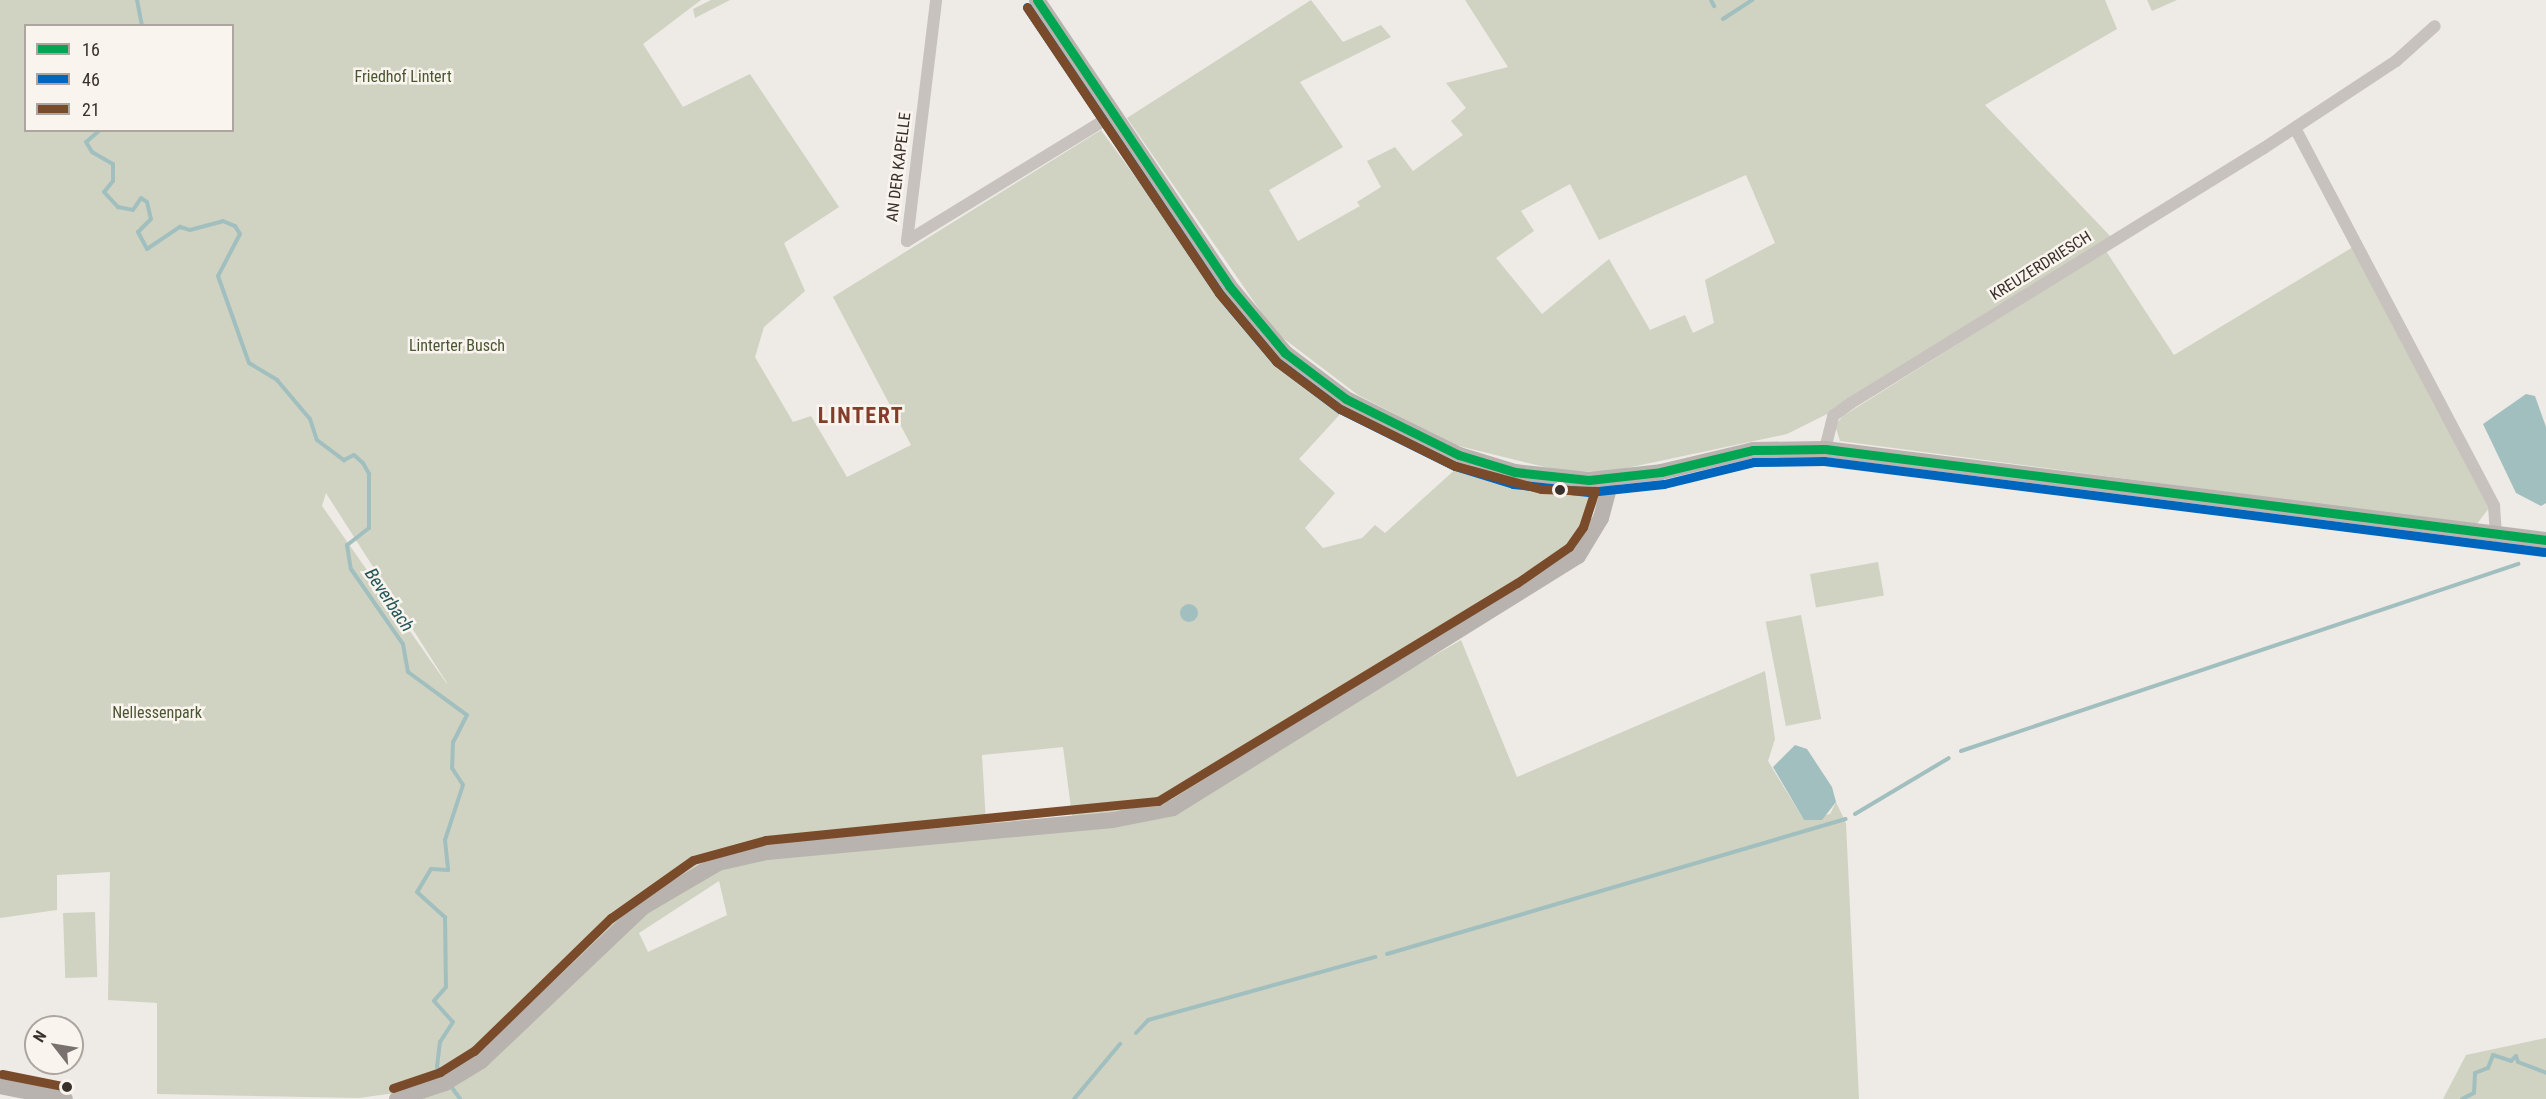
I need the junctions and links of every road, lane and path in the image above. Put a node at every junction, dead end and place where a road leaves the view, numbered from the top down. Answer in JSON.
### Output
{"nodes":[{"id":1,"x":936,"y":0,"type":"edge"},
{"id":2,"x":1037,"y":0,"type":"edge"},
{"id":3,"x":2435,"y":26,"type":"dead end"},
{"id":4,"x":1114,"y":114,"type":"junction"},
{"id":5,"x":2295,"y":128,"type":"junction"},
{"id":6,"x":1825,"y":449,"type":"junction"},
{"id":7,"x":1611,"y":480,"type":"junction"},
{"id":8,"x":2496,"y":536,"type":"junction"},
{"id":9,"x":2546,"y":540,"type":"edge"},
{"id":10,"x":0,"y":1086,"type":"edge"},
{"id":11,"x":65,"y":1099,"type":"edge"},
{"id":12,"x":398,"y":1099,"type":"edge"}],
"edges":[{"from":1,"to":4,"type":"street","name":"AN DER KAPELLE"},
{"from":2,"to":4,"type":"main road"},
{"from":3,"to":5,"type":"street","name":"KREUZERDRIESCH"},
{"from":4,"to":7,"type":"main road"},
{"from":5,"to":6,"type":"street","name":"KREUZERDRIESCH"},
{"from":5,"to":8,"type":"street"},
{"from":6,"to":7,"type":"main road"},
{"from":6,"to":8,"type":"main road"},
{"from":7,"to":12,"type":"main road"},
{"from":8,"to":9,"type":"main road"},
{"from":10,"to":11,"type":"main road"}]}
